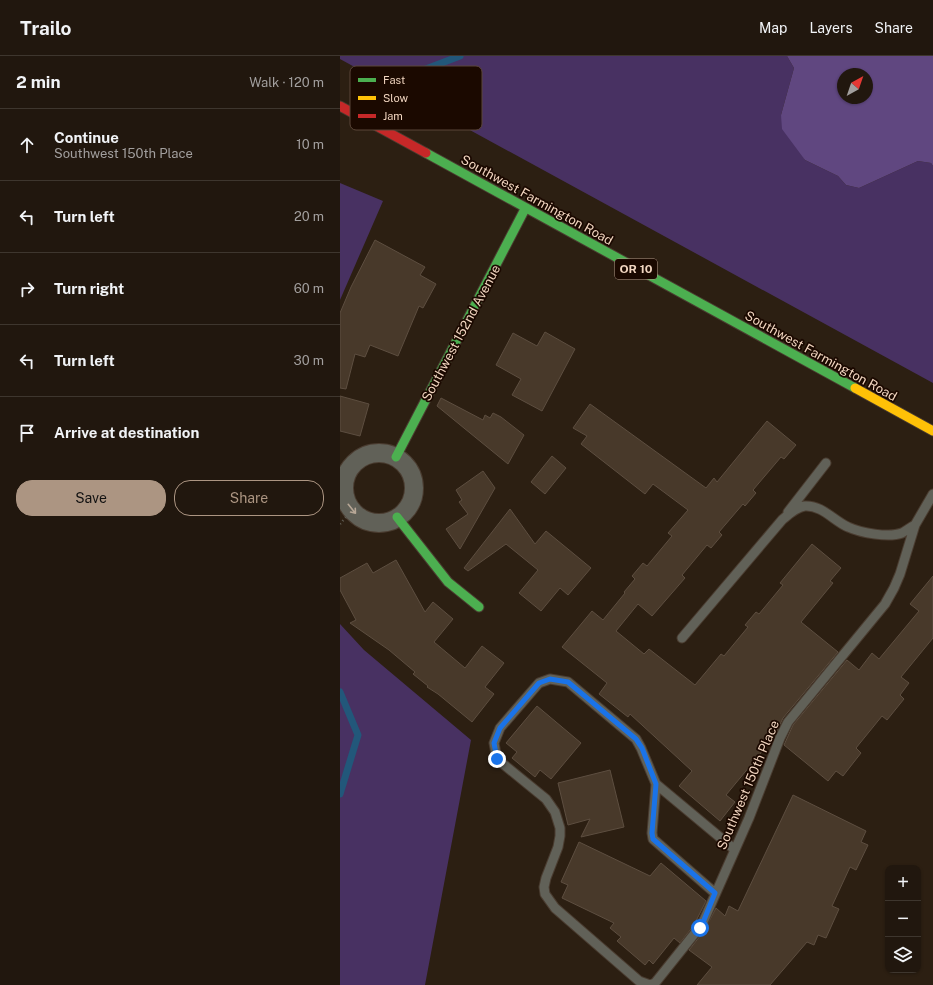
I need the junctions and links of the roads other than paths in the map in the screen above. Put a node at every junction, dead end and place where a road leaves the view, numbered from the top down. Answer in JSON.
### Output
{"nodes":[{"id":1,"x":340,"y":106,"type":"edge"},
{"id":2,"x":350,"y":112,"type":"edge"},
{"id":3,"x":383,"y":130,"type":"edge"},
{"id":4,"x":526,"y":209,"type":"junction"},
{"id":5,"x":933,"y":431,"type":"edge"},
{"id":6,"x":396,"y":457,"type":"junction"},
{"id":7,"x":826,"y":463,"type":"dead end"},
{"id":8,"x":933,"y":494,"type":"edge"},
{"id":9,"x":397,"y":517,"type":"junction"},
{"id":10,"x":782,"y":520,"type":"junction"},
{"id":11,"x":915,"y":525,"type":"junction"},
{"id":12,"x":479,"y":607,"type":"dead end"},
{"id":13,"x":682,"y":638,"type":"dead end"},
{"id":14,"x":656,"y":784,"type":"junction"},
{"id":15,"x":734,"y":849,"type":"junction"},
{"id":16,"x":715,"y":893,"type":"junction"}],
"edges":[{"from":1,"to":2,"type":"main road","name":"Southwest Farmington Road","number":"OR 10"},
{"from":3,"to":4,"type":"main road","name":"Southwest Farmington Road","number":"OR 10"},
{"from":4,"to":5,"type":"main road","name":"Southwest Farmington Road","number":"OR 10"},
{"from":4,"to":6,"type":"main road","name":"Southwest 152nd Avenue"},
{"from":6,"to":9,"type":"street"},
{"from":6,"to":9,"type":"street","one_way":true},
{"from":7,"to":10,"type":"lane"},
{"from":8,"to":11,"type":"lane","name":"Southwest 150th Place"},
{"from":9,"to":12,"type":"main road"},
{"from":10,"to":11,"type":"lane"},
{"from":10,"to":13,"type":"lane"},
{"from":11,"to":15,"type":"lane","name":"Southwest 150th Place"},
{"from":14,"to":15,"type":"lane"},
{"from":14,"to":16,"type":"lane"},
{"from":14,"to":16,"type":"lane","name":"Southwest 150th Place"},
{"from":15,"to":16,"type":"lane","name":"Southwest 150th Place"}]}
